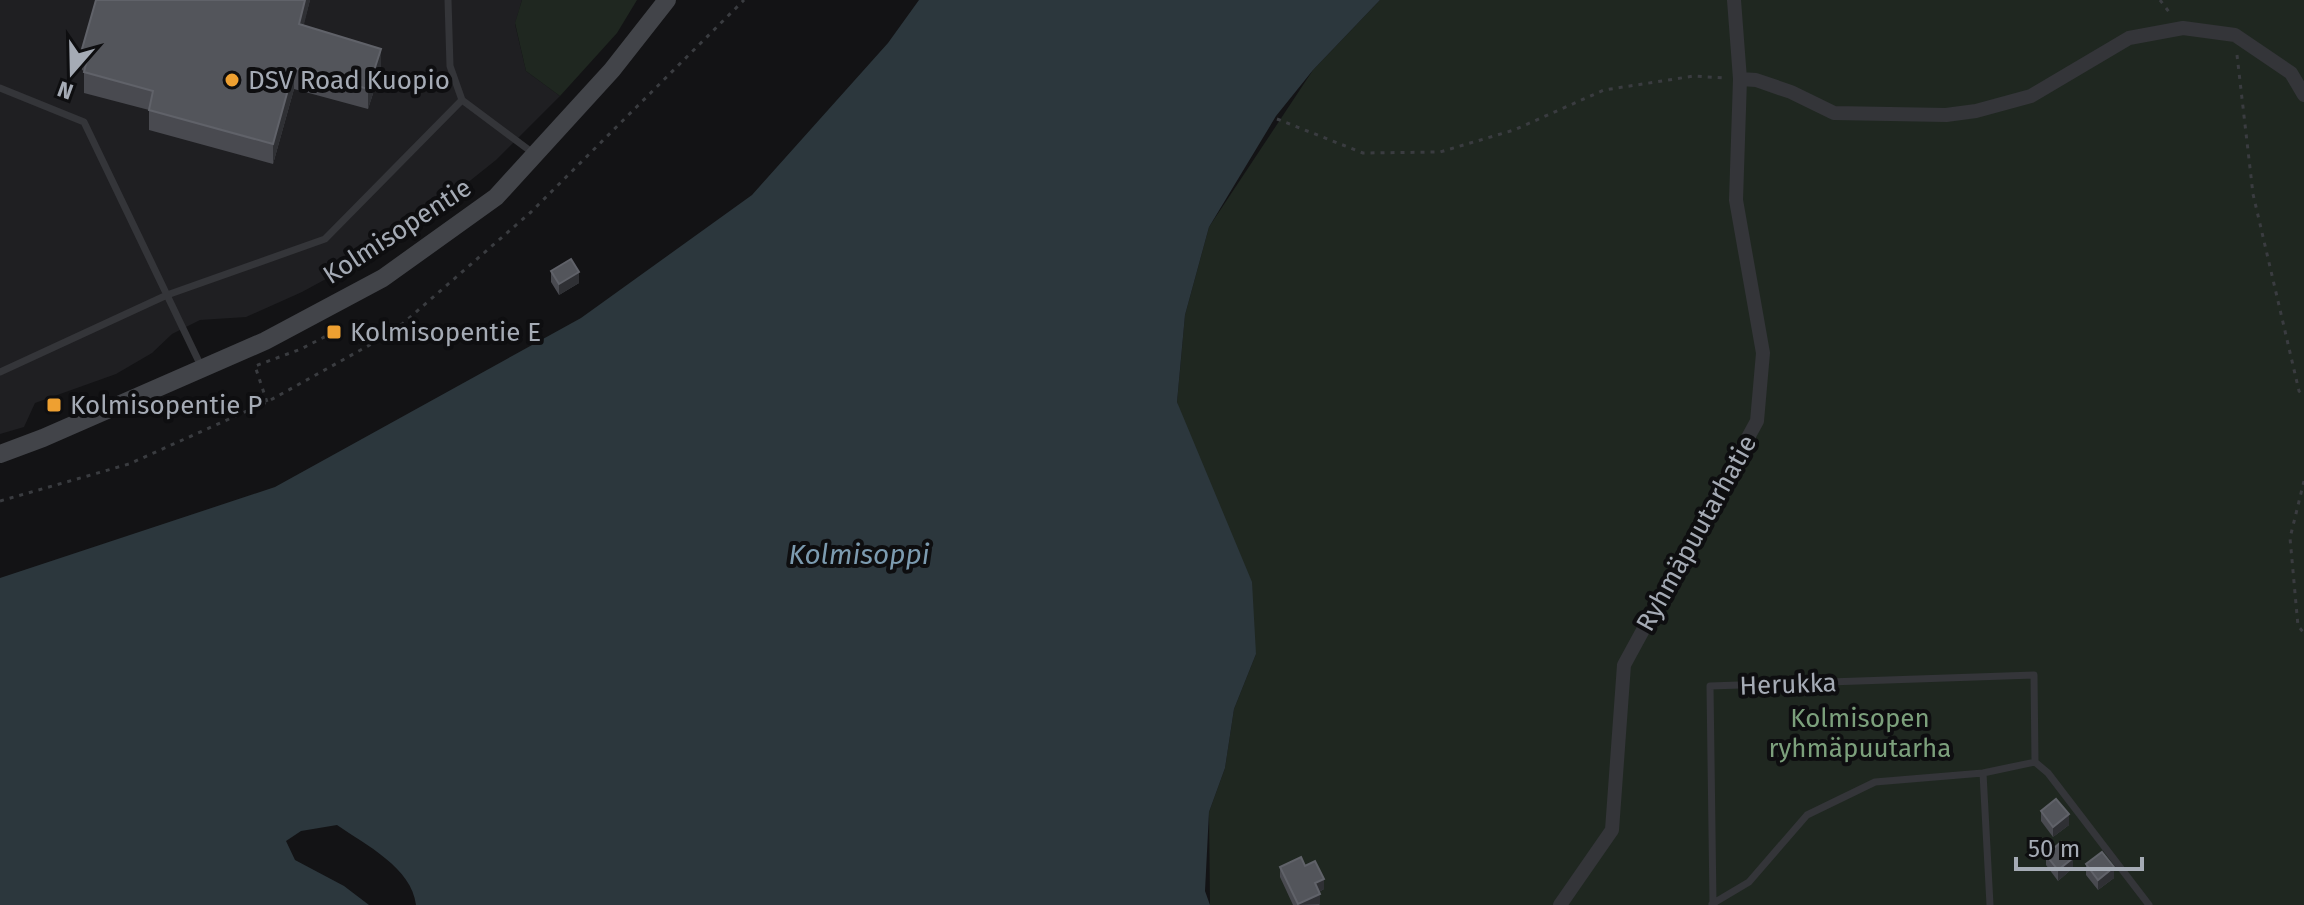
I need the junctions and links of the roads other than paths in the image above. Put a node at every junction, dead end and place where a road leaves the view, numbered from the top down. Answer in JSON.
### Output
{"nodes":[{"id":1,"x":448,"y":0,"type":"edge"},
{"id":2,"x":667,"y":0,"type":"edge"},
{"id":3,"x":1734,"y":0,"type":"edge"},
{"id":4,"x":1740,"y":79,"type":"junction"},
{"id":5,"x":0,"y":88,"type":"edge"},
{"id":6,"x":2304,"y":95,"type":"edge"},
{"id":7,"x":462,"y":100,"type":"junction"},
{"id":8,"x":535,"y":154,"type":"junction"},
{"id":9,"x":167,"y":295,"type":"junction"},
{"id":10,"x":202,"y":368,"type":"junction"},
{"id":11,"x":0,"y":372,"type":"edge"},
{"id":12,"x":0,"y":454,"type":"edge"},
{"id":13,"x":2035,"y":762,"type":"junction"},
{"id":14,"x":1983,"y":773,"type":"junction"},
{"id":15,"x":1711,"y":904,"type":"edge"},
{"id":16,"x":1560,"y":905,"type":"edge"},
{"id":17,"x":1990,"y":905,"type":"edge"},
{"id":18,"x":2149,"y":905,"type":"edge"}],
"edges":[{"from":1,"to":7,"type":"lane"},
{"from":2,"to":8,"type":"main road","name":"Kolmisopentie"},
{"from":3,"to":4,"type":"street","name":"Ryhmäpuutarhatie"},
{"from":4,"to":6,"type":"street"},
{"from":4,"to":16,"type":"street","name":"Ryhmäpuutarhatie"},
{"from":5,"to":9,"type":"lane"},
{"from":7,"to":8,"type":"lane"},
{"from":7,"to":9,"type":"lane"},
{"from":8,"to":10,"type":"main road","name":"Kolmisopentie"},
{"from":9,"to":10,"type":"lane"},
{"from":9,"to":11,"type":"lane"},
{"from":10,"to":12,"type":"main road","name":"Kolmisopentie"},
{"from":13,"to":14,"type":"lane"},
{"from":13,"to":15,"type":"lane","name":"Herukka"},
{"from":13,"to":18,"type":"lane"},
{"from":14,"to":15,"type":"lane"},
{"from":14,"to":17,"type":"lane"}]}
